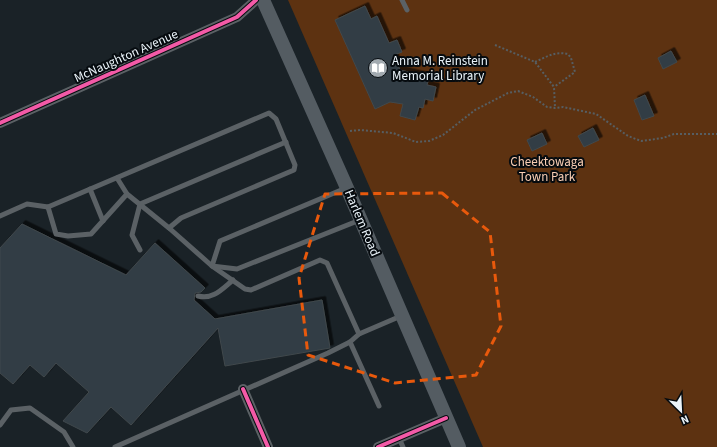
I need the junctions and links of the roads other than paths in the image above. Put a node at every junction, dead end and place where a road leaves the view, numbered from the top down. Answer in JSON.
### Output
{"nodes":[{"id":1,"x":256,"y":0,"type":"edge"},
{"id":2,"x":263,"y":0,"type":"edge"},
{"id":3,"x":402,"y":0,"type":"edge"},
{"id":4,"x":407,"y":10,"type":"dead end"},
{"id":5,"x":0,"y":123,"type":"edge"},
{"id":6,"x":286,"y":142,"type":"junction"},
{"id":7,"x":117,"y":178,"type":"junction"},
{"id":8,"x":347,"y":188,"type":"junction"},
{"id":9,"x":90,"y":189,"type":"junction"},
{"id":10,"x":127,"y":194,"type":"junction"},
{"id":11,"x":140,"y":204,"type":"junction"},
{"id":12,"x":48,"y":207,"type":"junction"},
{"id":13,"x":0,"y":216,"type":"edge"},
{"id":14,"x":360,"y":220,"type":"junction"},
{"id":15,"x":103,"y":221,"type":"junction"},
{"id":16,"x":169,"y":228,"type":"junction"},
{"id":17,"x":140,"y":250,"type":"dead end"},
{"id":18,"x":212,"y":266,"type":"junction"},
{"id":19,"x":233,"y":280,"type":"junction"},
{"id":20,"x":198,"y":296,"type":"dead end"},
{"id":21,"x":402,"y":315,"type":"junction"},
{"id":22,"x":359,"y":334,"type":"junction"},
{"id":23,"x":350,"y":342,"type":"junction"},
{"id":24,"x":243,"y":390,"type":"junction"},
{"id":25,"x":379,"y":406,"type":"dead end"},
{"id":26,"x":446,"y":418,"type":"junction"},
{"id":27,"x":0,"y":425,"type":"edge"},
{"id":28,"x":401,"y":442,"type":"edge"},
{"id":29,"x":73,"y":447,"type":"edge"},
{"id":30,"x":115,"y":447,"type":"edge"},
{"id":31,"x":268,"y":447,"type":"edge"},
{"id":32,"x":378,"y":447,"type":"edge"},
{"id":33,"x":459,"y":447,"type":"edge"}],
"edges":[{"from":1,"to":5,"type":"street","name":"McNaughton Avenue"},
{"from":2,"to":8,"type":"main road","name":"Harlem Road"},
{"from":3,"to":4,"type":"lane"},
{"from":6,"to":7,"type":"lane"},
{"from":6,"to":11,"type":"lane"},
{"from":6,"to":16,"type":"lane"},
{"from":7,"to":9,"type":"lane"},
{"from":7,"to":10,"type":"lane"},
{"from":8,"to":14,"type":"main road","name":"Harlem Road"},
{"from":8,"to":18,"type":"lane"},
{"from":9,"to":12,"type":"lane"},
{"from":9,"to":15,"type":"lane"},
{"from":10,"to":11,"type":"lane"},
{"from":10,"to":15,"type":"lane"},
{"from":11,"to":16,"type":"lane"},
{"from":11,"to":17,"type":"lane"},
{"from":12,"to":13,"type":"lane"},
{"from":12,"to":15,"type":"lane"},
{"from":14,"to":18,"type":"lane"},
{"from":14,"to":21,"type":"main road","name":"Harlem Road"},
{"from":16,"to":18,"type":"lane"},
{"from":18,"to":19,"type":"lane"},
{"from":19,"to":20,"type":"lane"},
{"from":19,"to":22,"type":"lane"},
{"from":21,"to":22,"type":"lane"},
{"from":21,"to":26,"type":"main road","name":"Harlem Road"},
{"from":22,"to":23,"type":"lane"},
{"from":23,"to":24,"type":"lane"},
{"from":23,"to":25,"type":"lane"},
{"from":24,"to":30,"type":"lane"},
{"from":24,"to":31,"type":"street"},
{"from":26,"to":28,"type":"street"},
{"from":26,"to":33,"type":"main road","name":"Harlem Road"},
{"from":27,"to":29,"type":"lane"},
{"from":28,"to":32,"type":"street"}]}
